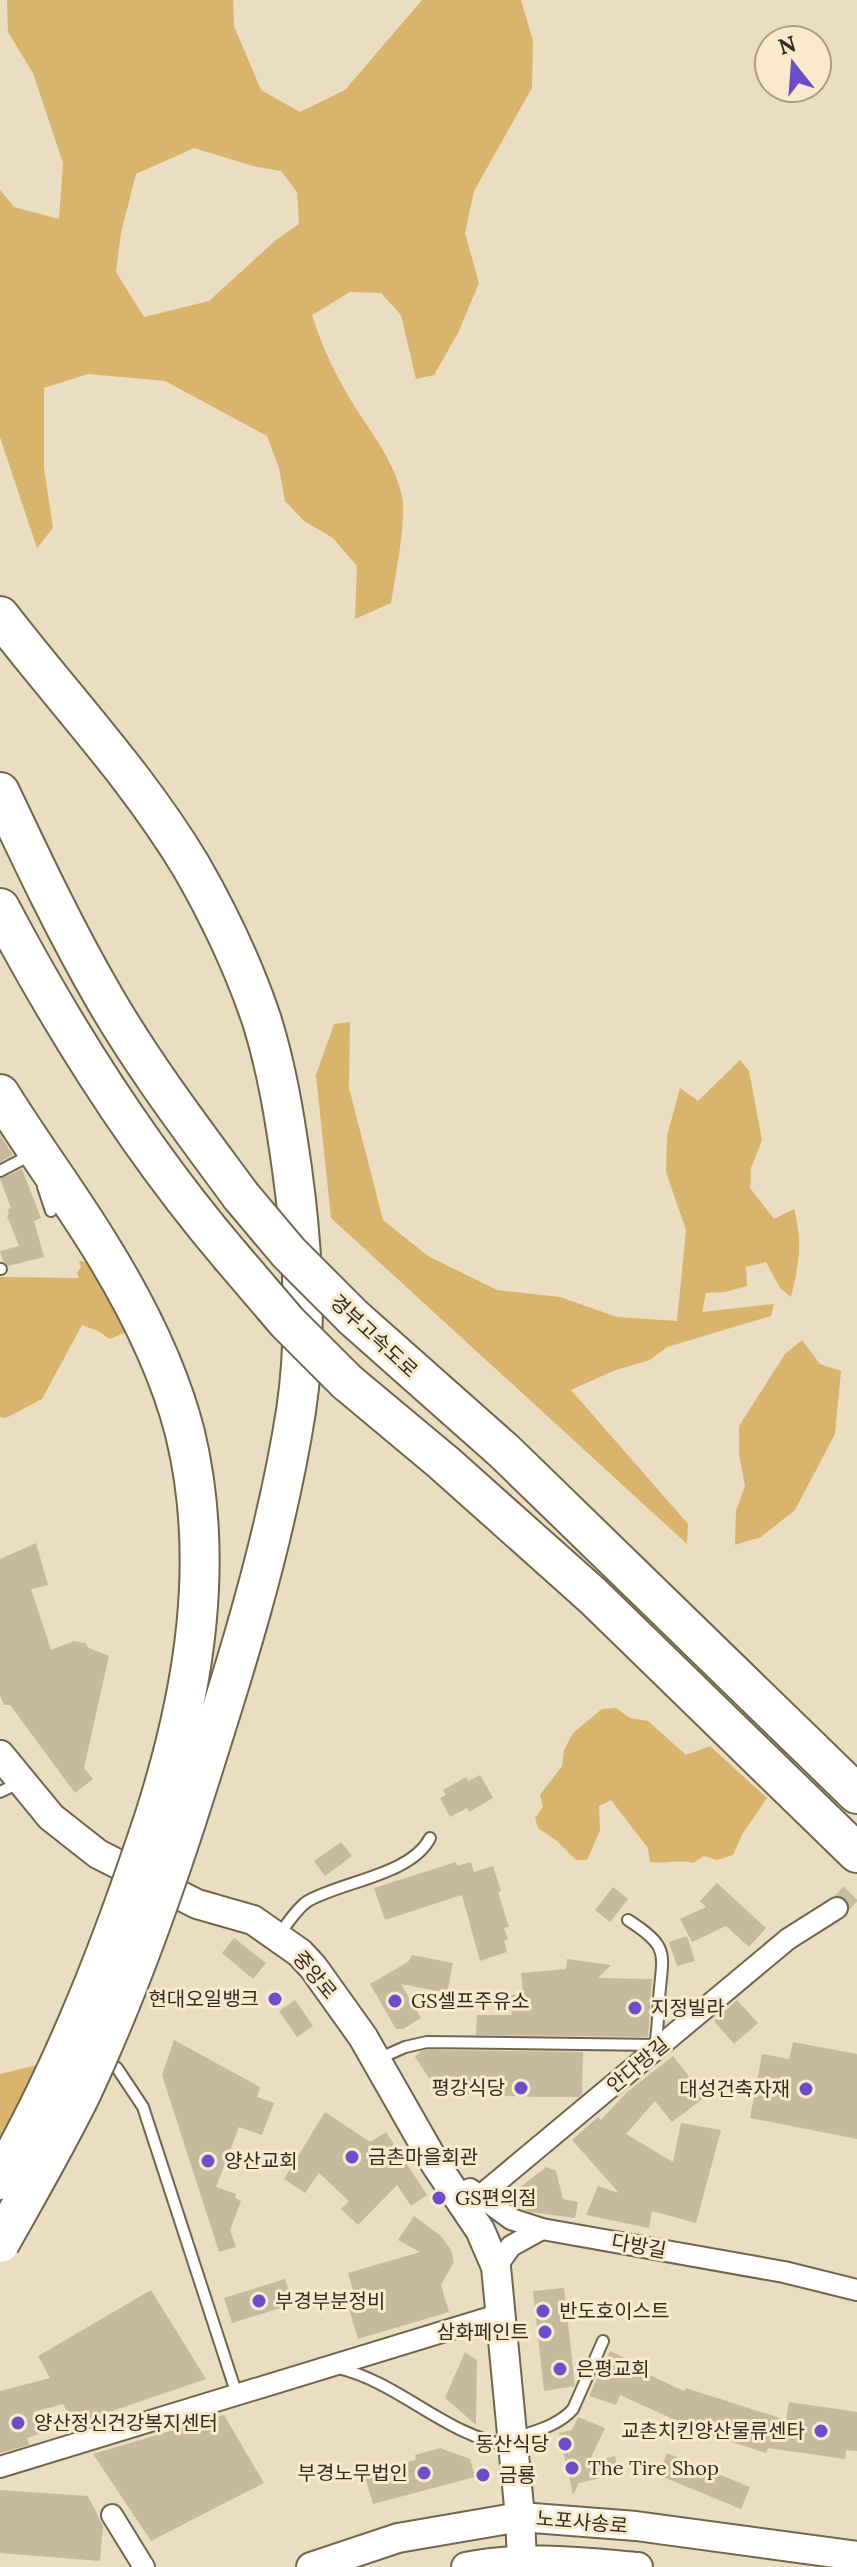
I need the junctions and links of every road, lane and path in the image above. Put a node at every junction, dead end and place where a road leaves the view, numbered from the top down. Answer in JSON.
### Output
{"nodes":[{"id":1,"x":0,"y":616,"type":"edge"},
{"id":2,"x":0,"y":792,"type":"edge"},
{"id":3,"x":0,"y":908,"type":"edge"},
{"id":4,"x":0,"y":1094,"type":"edge"},
{"id":5,"x":0,"y":1171,"type":"edge"},
{"id":6,"x":51,"y":1211,"type":"dead end"},
{"id":7,"x":0,"y":1755,"type":"edge"},
{"id":8,"x":10,"y":1787,"type":"edge"},
{"id":9,"x":857,"y":1794,"type":"edge"},
{"id":10,"x":170,"y":1819,"type":"junction"},
{"id":11,"x":430,"y":1838,"type":"dead end"},
{"id":12,"x":857,"y":1853,"type":"edge"},
{"id":13,"x":837,"y":1908,"type":"tunnel mouth"},
{"id":14,"x":628,"y":1920,"type":"dead end"},
{"id":15,"x":278,"y":1936,"type":"junction"},
{"id":16,"x":658,"y":2045,"type":"junction"},
{"id":17,"x":85,"y":2049,"type":"dead end"},
{"id":18,"x":376,"y":2060,"type":"junction"},
{"id":19,"x":436,"y":2165,"type":"junction"},
{"id":20,"x":0,"y":2180,"type":"edge"},
{"id":21,"x":480,"y":2196,"type":"junction"},
{"id":22,"x":542,"y":2229,"type":"junction"},
{"id":23,"x":0,"y":2243,"type":"edge"},
{"id":24,"x":496,"y":2267,"type":"junction"},
{"id":25,"x":857,"y":2290,"type":"edge"},
{"id":26,"x":501,"y":2314,"type":"junction"},
{"id":27,"x":603,"y":2341,"type":"dead end"},
{"id":28,"x":332,"y":2366,"type":"junction"},
{"id":29,"x":237,"y":2395,"type":"junction"},
{"id":30,"x":513,"y":2443,"type":"junction"},
{"id":31,"x":0,"y":2467,"type":"edge"},
{"id":32,"x":112,"y":2515,"type":"dead end"},
{"id":33,"x":520,"y":2517,"type":"junction"},
{"id":34,"x":857,"y":2556,"type":"edge"},
{"id":35,"x":522,"y":2564,"type":"edge"},
{"id":36,"x":144,"y":2567,"type":"edge"},
{"id":37,"x":311,"y":2567,"type":"edge"},
{"id":38,"x":466,"y":2567,"type":"edge"},
{"id":39,"x":638,"y":2567,"type":"edge"}],
"edges":[{"from":1,"to":10,"type":"highway"},
{"from":2,"to":9,"type":"highway","name":"경부고속도로","bridge":true},
{"from":3,"to":12,"type":"highway","bridge":true},
{"from":4,"to":10,"type":"highway"},
{"from":5,"to":6,"type":"lane"},
{"from":7,"to":8,"type":"main road","name":"중앙로"},
{"from":8,"to":15,"type":"main road","name":"중앙로"},
{"from":10,"to":20,"type":"highway","bridge":true},
{"from":10,"to":23,"type":"highway","bridge":true},
{"from":11,"to":15,"type":"lane"},
{"from":13,"to":16,"type":"street","name":"안다방길"},
{"from":14,"to":16,"type":"lane"},
{"from":15,"to":18,"type":"main road","name":"중앙로"},
{"from":16,"to":18,"type":"lane"},
{"from":16,"to":21,"type":"street","name":"안다방길"},
{"from":17,"to":29,"type":"lane"},
{"from":18,"to":19,"type":"main road","name":"중앙로"},
{"from":19,"to":21,"type":"street","name":"다방길"},
{"from":19,"to":24,"type":"main road","name":"중앙로"},
{"from":21,"to":22,"type":"street","name":"다방길"},
{"from":22,"to":24,"type":"street"},
{"from":22,"to":25,"type":"street","name":"다방길"},
{"from":24,"to":26,"type":"main road","name":"중앙로"},
{"from":26,"to":28,"type":"street"},
{"from":26,"to":30,"type":"main road","name":"중앙로"},
{"from":27,"to":30,"type":"lane"},
{"from":28,"to":29,"type":"street"},
{"from":28,"to":30,"type":"lane"},
{"from":29,"to":31,"type":"street"},
{"from":30,"to":33,"type":"main road","name":"중앙로"},
{"from":32,"to":36,"type":"street"},
{"from":33,"to":34,"type":"main road","name":"노포사송로"},
{"from":33,"to":35,"type":"main road","name":"중앙로"},
{"from":33,"to":37,"type":"main road","name":"노포사송로"},
{"from":35,"to":38,"type":"main road","name":"노포사송로"},
{"from":35,"to":39,"type":"main road","name":"노포사송로"}]}
